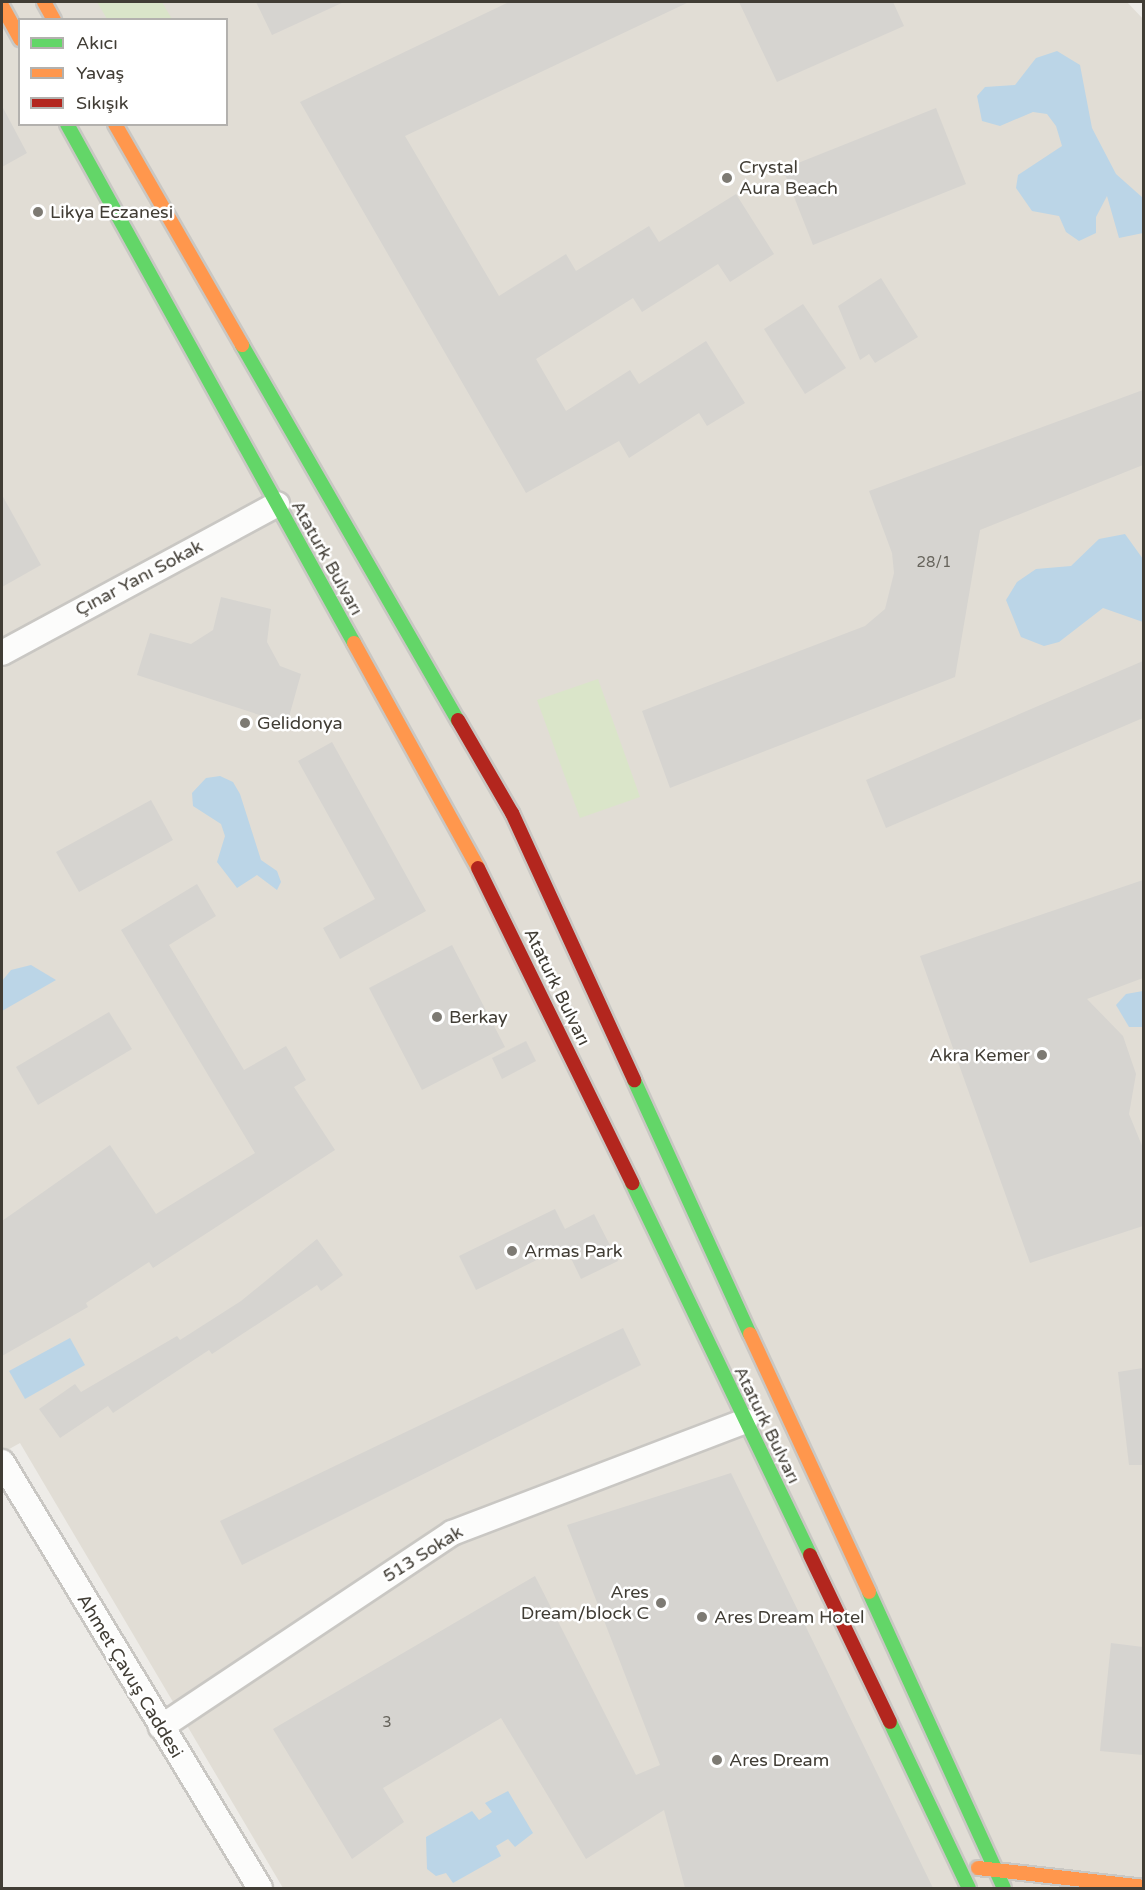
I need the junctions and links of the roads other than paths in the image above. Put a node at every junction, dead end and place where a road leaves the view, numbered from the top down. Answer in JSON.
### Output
{"nodes":[{"id":1,"x":44,"y":2,"type":"edge"},
{"id":2,"x":2,"y":6,"type":"edge"},
{"id":3,"x":53,"y":18,"type":"edge"},
{"id":4,"x":18,"y":35,"type":"edge"},
{"id":5,"x":68,"y":126,"type":"edge"},
{"id":6,"x":116,"y":126,"type":"edge"},
{"id":7,"x":277,"y":504,"type":"junction"},
{"id":8,"x":2,"y":653,"type":"edge"},
{"id":9,"x":745,"y":1421,"type":"junction"},
{"id":10,"x":2,"y":1462,"type":"edge"},
{"id":11,"x":161,"y":1727,"type":"junction"},
{"id":12,"x":958,"y":1866,"type":"junction"},
{"id":13,"x":994,"y":1869,"type":"junction"},
{"id":14,"x":1143,"y":1887,"type":"edge"},
{"id":15,"x":260,"y":1888,"type":"edge"},
{"id":16,"x":969,"y":1888,"type":"edge"},
{"id":17,"x":1004,"y":1888,"type":"edge"}],
"edges":[{"from":1,"to":3,"type":"main road"},
{"from":2,"to":4,"type":"main road"},
{"from":5,"to":7,"type":"main road","name":"Ataturk Bulvarı"},
{"from":6,"to":13,"type":"main road","name":"Ataturk Bulvarı"},
{"from":7,"to":8,"type":"street","name":"Çınar Yanı Sokak"},
{"from":7,"to":9,"type":"main road","name":"Ataturk Bulvarı"},
{"from":9,"to":11,"type":"street","name":"513 Sokak"},
{"from":9,"to":12,"type":"main road","name":"Ataturk Bulvarı"},
{"from":10,"to":11,"type":"street","name":"Ahmet Çavuş Caddesi"},
{"from":11,"to":15,"type":"street","name":"Ahmet Çavuş Caddesi"},
{"from":12,"to":13,"type":"main road"},
{"from":12,"to":16,"type":"main road","name":"Ataturk Bulvarı"},
{"from":13,"to":14,"type":"main road"},
{"from":13,"to":17,"type":"main road","name":"Ataturk Bulvarı"}]}
